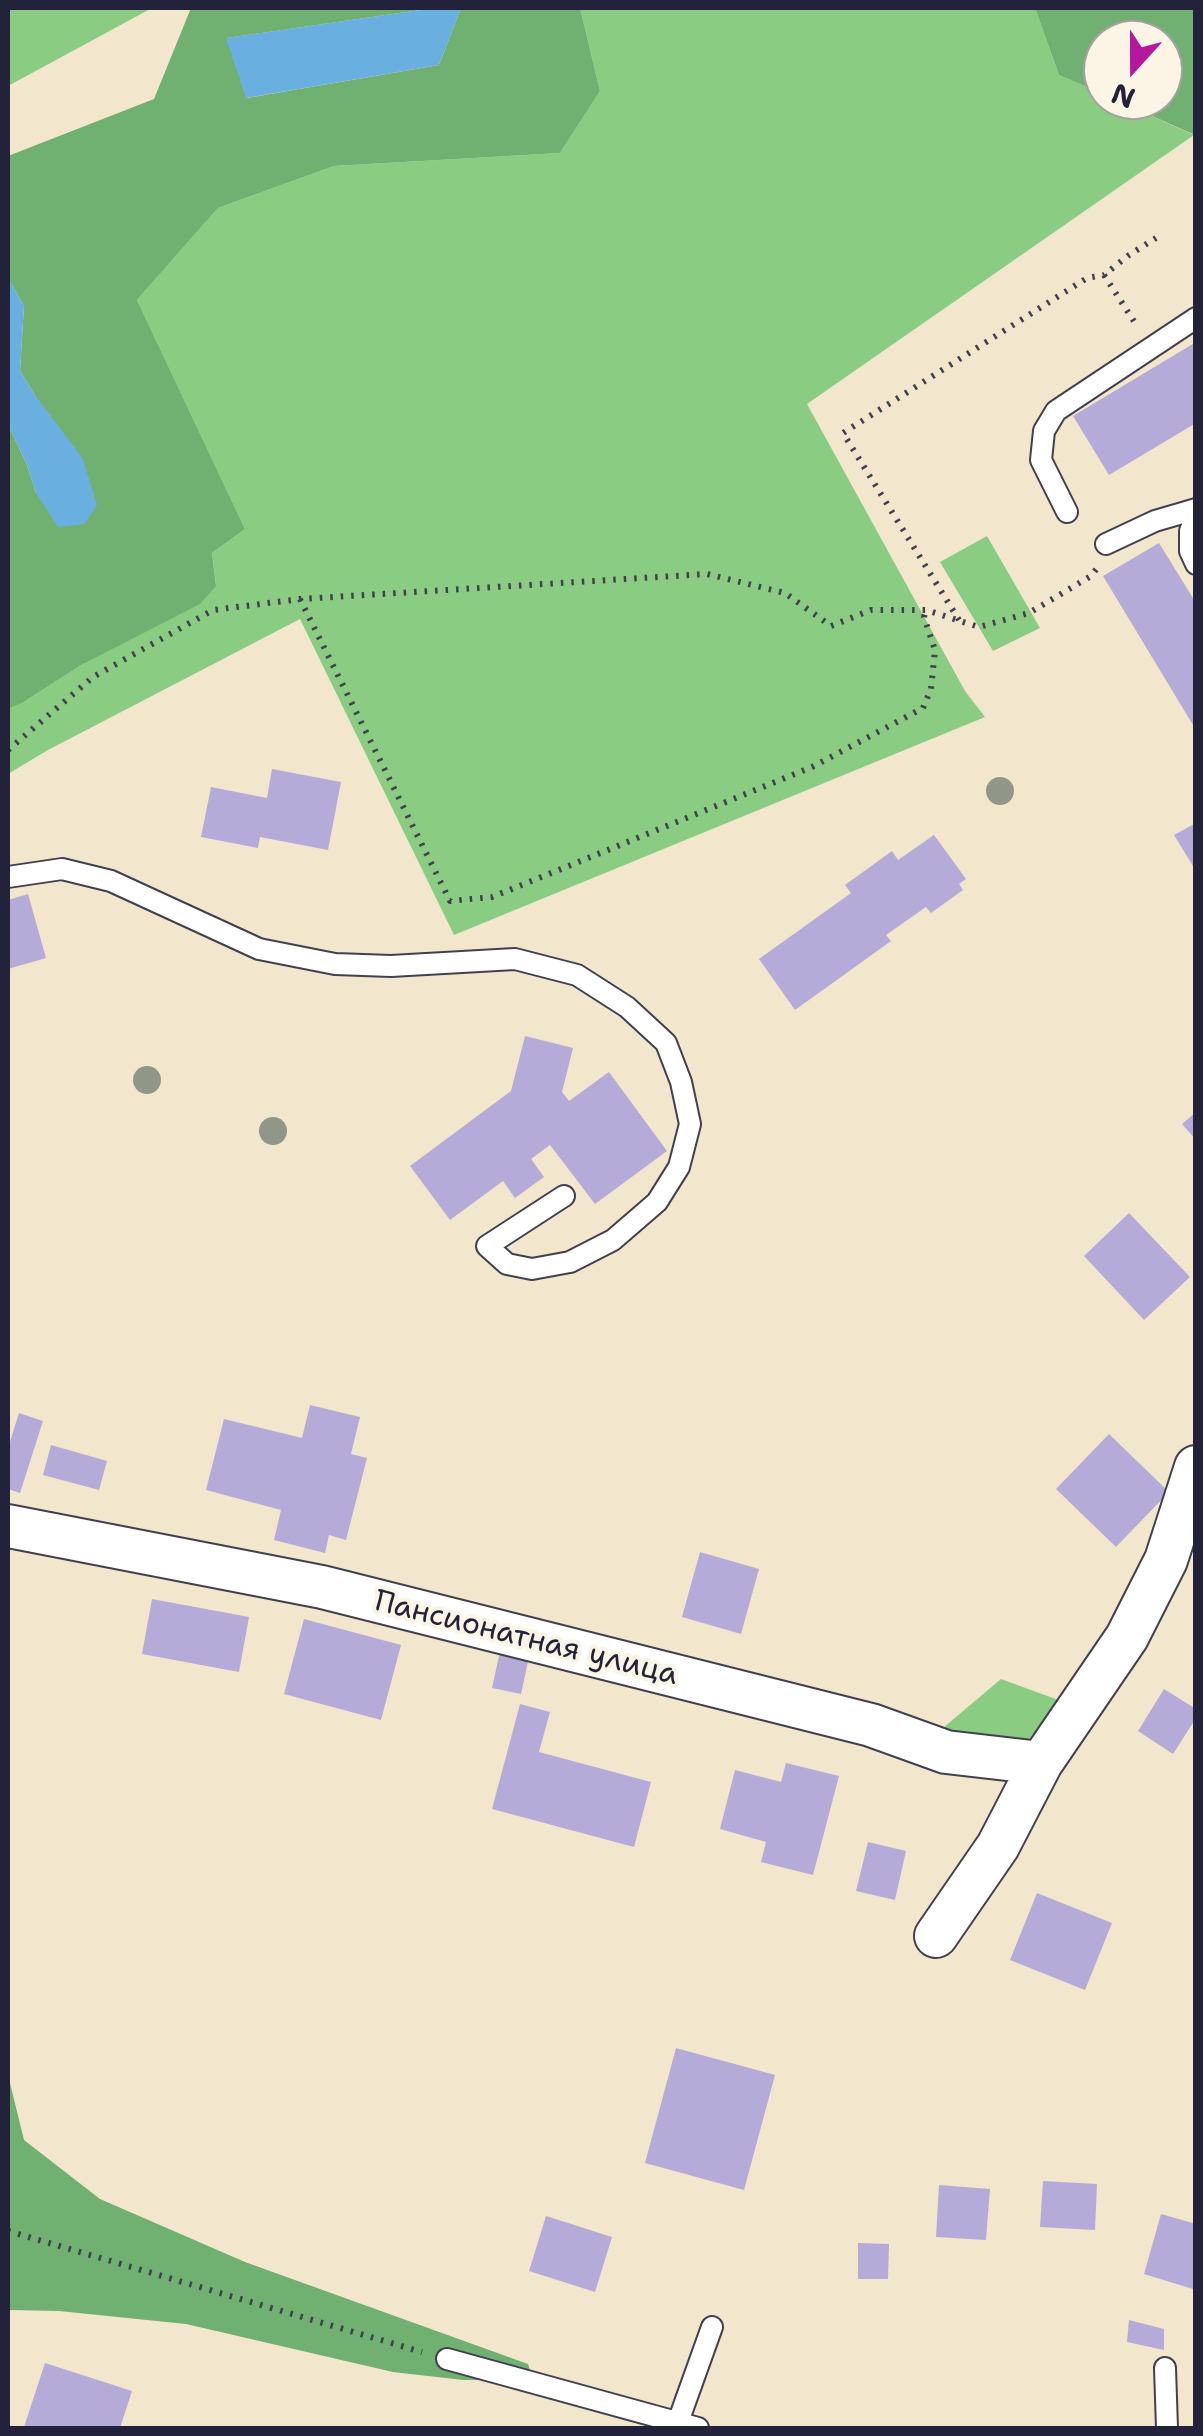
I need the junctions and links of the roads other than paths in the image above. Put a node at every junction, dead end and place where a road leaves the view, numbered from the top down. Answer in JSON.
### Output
{"nodes":[{"id":1,"x":1196,"y":318,"type":"edge"},
{"id":2,"x":1196,"y":509,"type":"edge"},
{"id":3,"x":1068,"y":512,"type":"dead end"},
{"id":4,"x":1196,"y":518,"type":"edge"},
{"id":5,"x":1106,"y":544,"type":"road end"},
{"id":6,"x":1196,"y":564,"type":"edge"},
{"id":7,"x":8,"y":877,"type":"edge"},
{"id":8,"x":564,"y":1196,"type":"dead end"},
{"id":9,"x":1196,"y":1467,"type":"edge"},
{"id":10,"x":8,"y":1526,"type":"edge"},
{"id":11,"x":1041,"y":1762,"type":"junction"},
{"id":12,"x":936,"y":1936,"type":"dead end"},
{"id":13,"x":712,"y":2327,"type":"dead end"},
{"id":14,"x":447,"y":2359,"type":"road end"},
{"id":15,"x":1165,"y":2368,"type":"dead end"},
{"id":16,"x":688,"y":2426,"type":"edge"},
{"id":17,"x":1167,"y":2428,"type":"edge"}],
"edges":[{"from":1,"to":3,"type":"lane"},
{"from":2,"to":5,"type":"lane"},
{"from":4,"to":6,"type":"lane"},
{"from":7,"to":8,"type":"lane"},
{"from":9,"to":11,"type":"street"},
{"from":10,"to":11,"type":"street","name":"Пансионатная улица"},
{"from":11,"to":12,"type":"street"},
{"from":13,"to":16,"type":"lane"},
{"from":14,"to":16,"type":"lane"},
{"from":15,"to":17,"type":"lane"}]}
